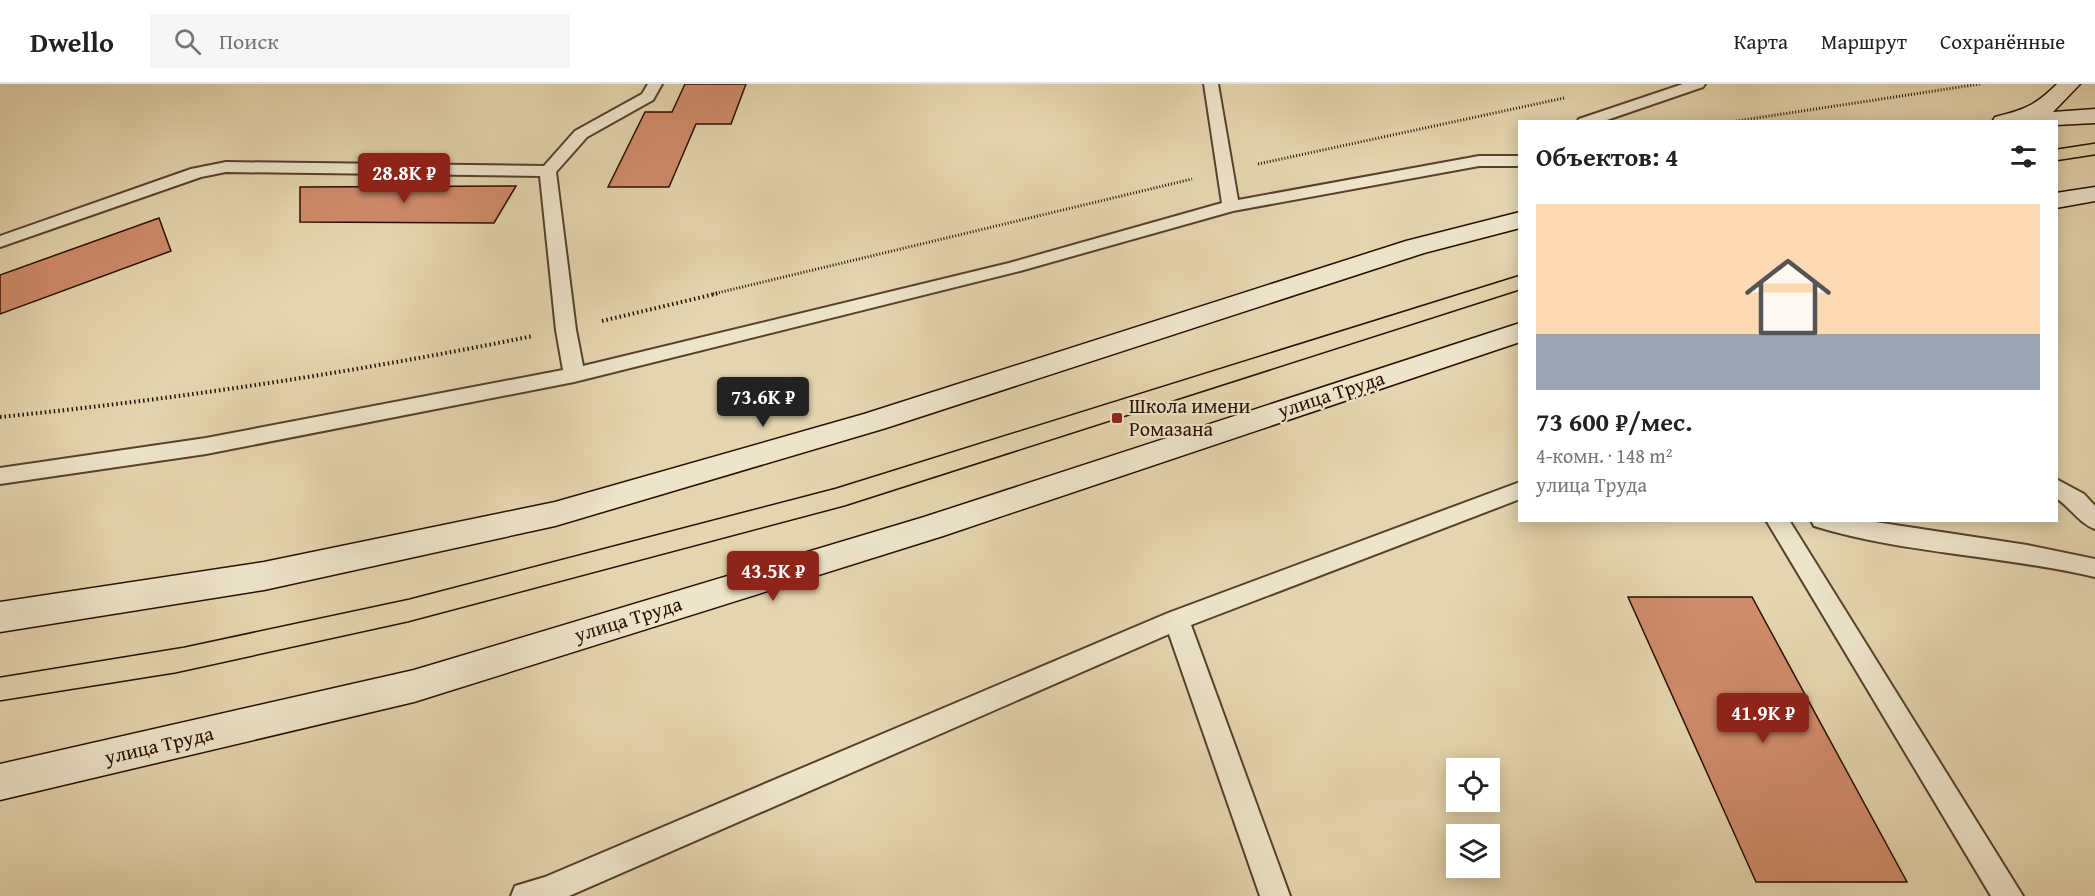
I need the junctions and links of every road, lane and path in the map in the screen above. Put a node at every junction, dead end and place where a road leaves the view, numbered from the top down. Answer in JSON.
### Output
{"nodes":[{"id":1,"x":655,"y":84,"type":"edge"},
{"id":2,"x":1211,"y":84,"type":"edge"},
{"id":3,"x":1698,"y":84,"type":"edge"},
{"id":4,"x":1980,"y":84,"type":"edge"},
{"id":5,"x":2069,"y":84,"type":"edge"},
{"id":6,"x":1570,"y":97,"type":"dead end"},
{"id":7,"x":2095,"y":116,"type":"edge"},
{"id":8,"x":1590,"y":120,"type":"edge"},
{"id":9,"x":1743,"y":120,"type":"edge"},
{"id":10,"x":2012,"y":120,"type":"edge"},
{"id":11,"x":2026,"y":120,"type":"edge"},
{"id":12,"x":1518,"y":147,"type":"edge"},
{"id":13,"x":1479,"y":161,"type":"junction"},
{"id":14,"x":1518,"y":161,"type":"edge"},
{"id":15,"x":548,"y":171,"type":"junction"},
{"id":16,"x":1225,"y":171,"type":"junction"},
{"id":17,"x":2095,"y":195,"type":"edge"},
{"id":18,"x":2058,"y":201,"type":"edge"},
{"id":19,"x":2058,"y":201,"type":"edge"},
{"id":20,"x":2095,"y":204,"type":"edge"},
{"id":21,"x":1231,"y":206,"type":"junction"},
{"id":22,"x":1518,"y":221,"type":"edge"},
{"id":23,"x":0,"y":242,"type":"edge"},
{"id":24,"x":566,"y":330,"type":"junction"},
{"id":25,"x":1518,"y":333,"type":"edge"},
{"id":26,"x":574,"y":375,"type":"junction"},
{"id":27,"x":0,"y":417,"type":"edge"},
{"id":28,"x":0,"y":476,"type":"edge"},
{"id":29,"x":2058,"y":488,"type":"edge"},
{"id":30,"x":1518,"y":491,"type":"edge"},
{"id":31,"x":2095,"y":520,"type":"edge"},
{"id":32,"x":1778,"y":522,"type":"edge"},
{"id":33,"x":1837,"y":522,"type":"edge"},
{"id":34,"x":1860,"y":525,"type":"edge"},
{"id":35,"x":2095,"y":568,"type":"edge"},
{"id":36,"x":0,"y":616,"type":"edge"},
{"id":37,"x":1177,"y":620,"type":"junction"},
{"id":38,"x":0,"y":782,"type":"edge"},
{"id":39,"x":540,"y":894,"type":"edge"},
{"id":40,"x":1275,"y":896,"type":"edge"},
{"id":41,"x":2008,"y":896,"type":"edge"}],
"edges":[{"from":1,"to":15,"type":"lane"},
{"from":2,"to":16,"type":"lane"},
{"from":3,"to":8,"type":"lane"},
{"from":4,"to":9,"type":"path"},
{"from":5,"to":10,"type":"main road"},
{"from":6,"to":16,"type":"path"},
{"from":7,"to":11,"type":"main road"},
{"from":12,"to":13,"type":"lane"},
{"from":13,"to":14,"type":"lane"},
{"from":13,"to":21,"type":"lane"},
{"from":15,"to":23,"type":"lane"},
{"from":15,"to":24,"type":"lane"},
{"from":16,"to":21,"type":"lane"},
{"from":16,"to":24,"type":"path"},
{"from":17,"to":18,"type":"main road"},
{"from":19,"to":20,"type":"main road"},
{"from":21,"to":26,"type":"lane"},
{"from":22,"to":36,"type":"main road"},
{"from":24,"to":26,"type":"lane"},
{"from":24,"to":27,"type":"path"},
{"from":25,"to":38,"type":"main road","name":"улица Труда"},
{"from":26,"to":28,"type":"lane"},
{"from":29,"to":31,"type":"lane"},
{"from":30,"to":37,"type":"lane"},
{"from":32,"to":41,"type":"lane"},
{"from":33,"to":34,"type":"lane"},
{"from":34,"to":35,"type":"lane"},
{"from":37,"to":39,"type":"lane"},
{"from":37,"to":40,"type":"lane"}]}
